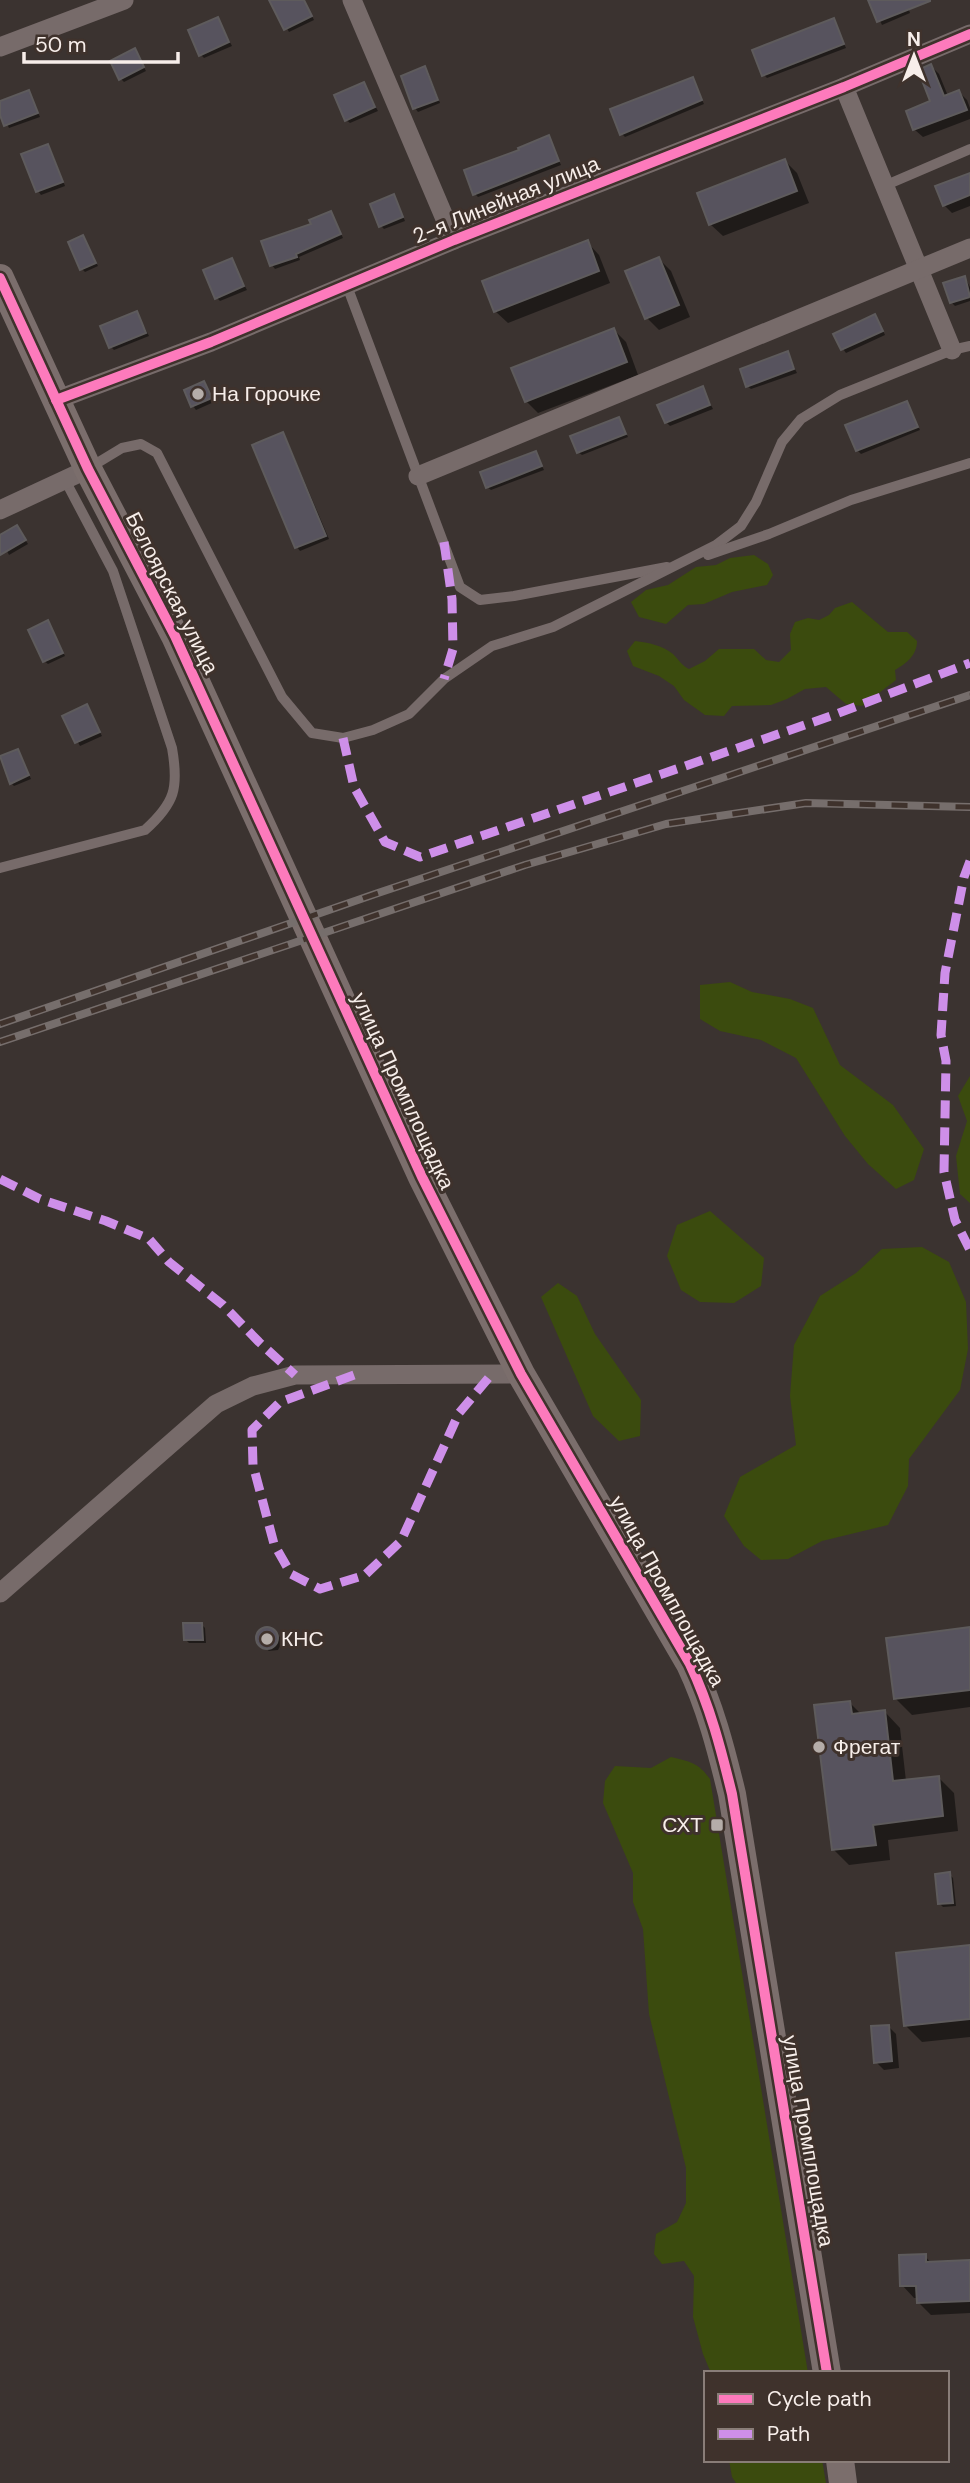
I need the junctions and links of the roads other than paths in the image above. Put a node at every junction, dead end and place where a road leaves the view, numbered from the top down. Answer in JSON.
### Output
{"nodes":[{"id":1,"x":124,"y":0,"type":"edge"},
{"id":2,"x":352,"y":0,"type":"edge"},
{"id":3,"x":970,"y":34,"type":"edge"},
{"id":4,"x":0,"y":47,"type":"edge"},
{"id":5,"x":844,"y":87,"type":"junction"},
{"id":6,"x":970,"y":149,"type":"edge"},
{"id":7,"x":884,"y":186,"type":"junction"},
{"id":8,"x":454,"y":240,"type":"junction"},
{"id":9,"x":970,"y":248,"type":"edge"},
{"id":10,"x":917,"y":270,"type":"junction"},
{"id":11,"x":0,"y":278,"type":"edge"},
{"id":12,"x":347,"y":286,"type":"junction"},
{"id":13,"x":961,"y":348,"type":"edge"},
{"id":14,"x":56,"y":400,"type":"junction"},
{"id":15,"x":970,"y":463,"type":"edge"},
{"id":16,"x":77,"y":474,"type":"junction"},
{"id":17,"x":418,"y":476,"type":"junction"},
{"id":18,"x":0,"y":510,"type":"edge"},
{"id":19,"x":682,"y":564,"type":"junction"},
{"id":20,"x":0,"y":868,"type":"edge"},
{"id":21,"x":306,"y":927,"type":"joint"},
{"id":22,"x":521,"y":1374,"type":"junction"},
{"id":23,"x":0,"y":1593,"type":"edge"},
{"id":24,"x":827,"y":2371,"type":"edge"},
{"id":25,"x":839,"y":2462,"type":"edge"},
{"id":26,"x":843,"y":2483,"type":"edge"}],
"edges":[{"from":1,"to":4,"type":"street"},
{"from":2,"to":8,"type":"street"},
{"from":3,"to":5,"type":"street","name":"2-я Линейная улица"},
{"from":5,"to":7,"type":"street"},
{"from":5,"to":8,"type":"street","name":"2-я Линейная улица"},
{"from":6,"to":7,"type":"lane"},
{"from":7,"to":10,"type":"street"},
{"from":8,"to":12,"type":"street","name":"2-я Линейная улица"},
{"from":9,"to":10,"type":"street"},
{"from":10,"to":13,"type":"street"},
{"from":10,"to":17,"type":"street"},
{"from":11,"to":14,"type":"street","name":"Белоярская улица"},
{"from":12,"to":14,"type":"street","name":"2-я Линейная улица"},
{"from":12,"to":17,"type":"lane"},
{"from":13,"to":19,"type":"lane"},
{"from":14,"to":16,"type":"street","name":"Белоярская улица"},
{"from":15,"to":19,"type":"lane"},
{"from":16,"to":18,"type":"street"},
{"from":16,"to":19,"type":"lane"},
{"from":16,"to":20,"type":"lane"},
{"from":16,"to":21,"type":"street","name":"Белоярская улица"},
{"from":17,"to":19,"type":"lane"},
{"from":21,"to":22,"type":"street","name":"улица Промплощадка"},
{"from":22,"to":23,"type":"street"},
{"from":22,"to":24,"type":"street","name":"улица Промплощадка"},
{"from":25,"to":26,"type":"street"}]}
